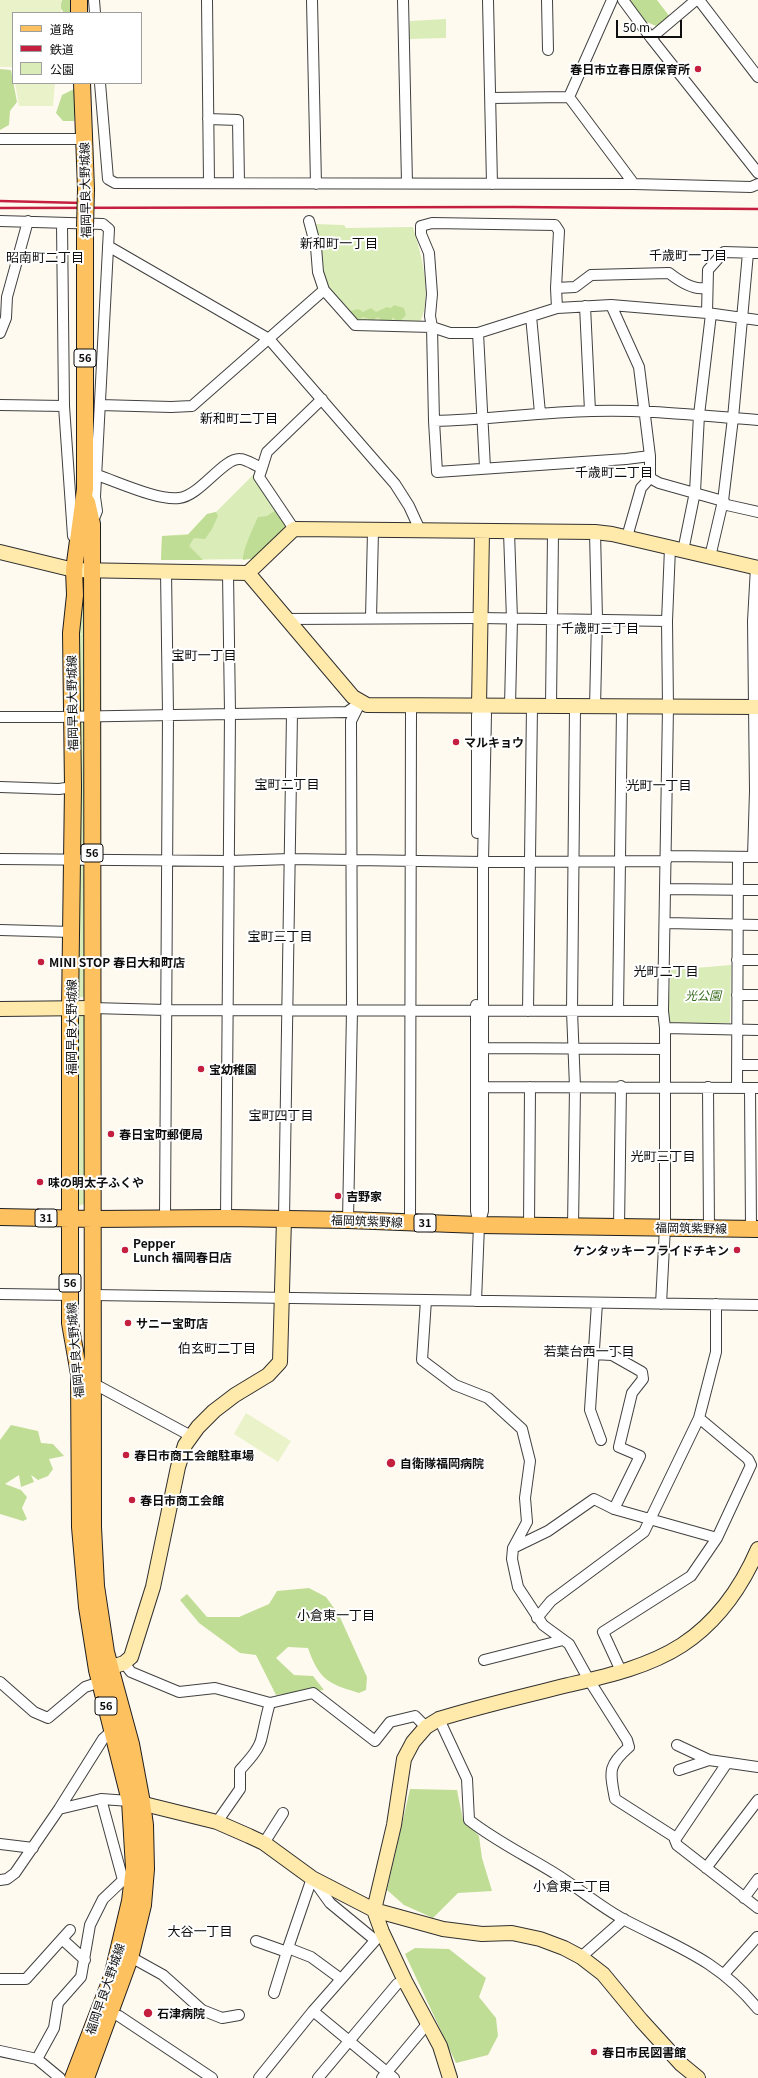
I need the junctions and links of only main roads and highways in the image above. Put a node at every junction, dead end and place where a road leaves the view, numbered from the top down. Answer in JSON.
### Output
{"nodes":[{"id":1,"x":79,"y":0,"type":"edge"},
{"id":2,"x":79,"y":12,"type":"edge"},
{"id":3,"x":82,"y":84,"type":"edge"},
{"id":4,"x":85,"y":488,"type":"junction"},
{"id":5,"x":0,"y":1217,"type":"edge"},
{"id":6,"x":71,"y":1218,"type":"junction"},
{"id":7,"x":93,"y":1219,"type":"junction"},
{"id":8,"x":754,"y":1229,"type":"edge"},
{"id":9,"x":136,"y":1802,"type":"junction"},
{"id":10,"x":73,"y":2078,"type":"edge"},
{"id":11,"x":86,"y":2078,"type":"edge"}],
"edges":[{"from":1,"to":2,"type":"main road"},
{"from":3,"to":4,"type":"main road","name":"福岡早良大野城線","number":"56","bridge":true},
{"from":4,"to":6,"type":"main road","name":"福岡早良大野城線","number":"56"},
{"from":4,"to":7,"type":"main road","name":"福岡早良大野城線","number":"56"},
{"from":5,"to":6,"type":"main road","name":"福岡筑紫野線","number":"31"},
{"from":6,"to":7,"type":"main road","name":"福岡筑紫野線","number":"31"},
{"from":6,"to":9,"type":"main road","name":"福岡早良大野城線","number":"56"},
{"from":7,"to":8,"type":"main road","name":"福岡筑紫野線","number":"31"},
{"from":7,"to":9,"type":"main road","name":"福岡早良大野城線","number":"56"},
{"from":9,"to":10,"type":"main road","name":"福岡早良大野城線","number":"56"},
{"from":9,"to":11,"type":"main road","name":"福岡早良大野城線","number":"56"}]}
